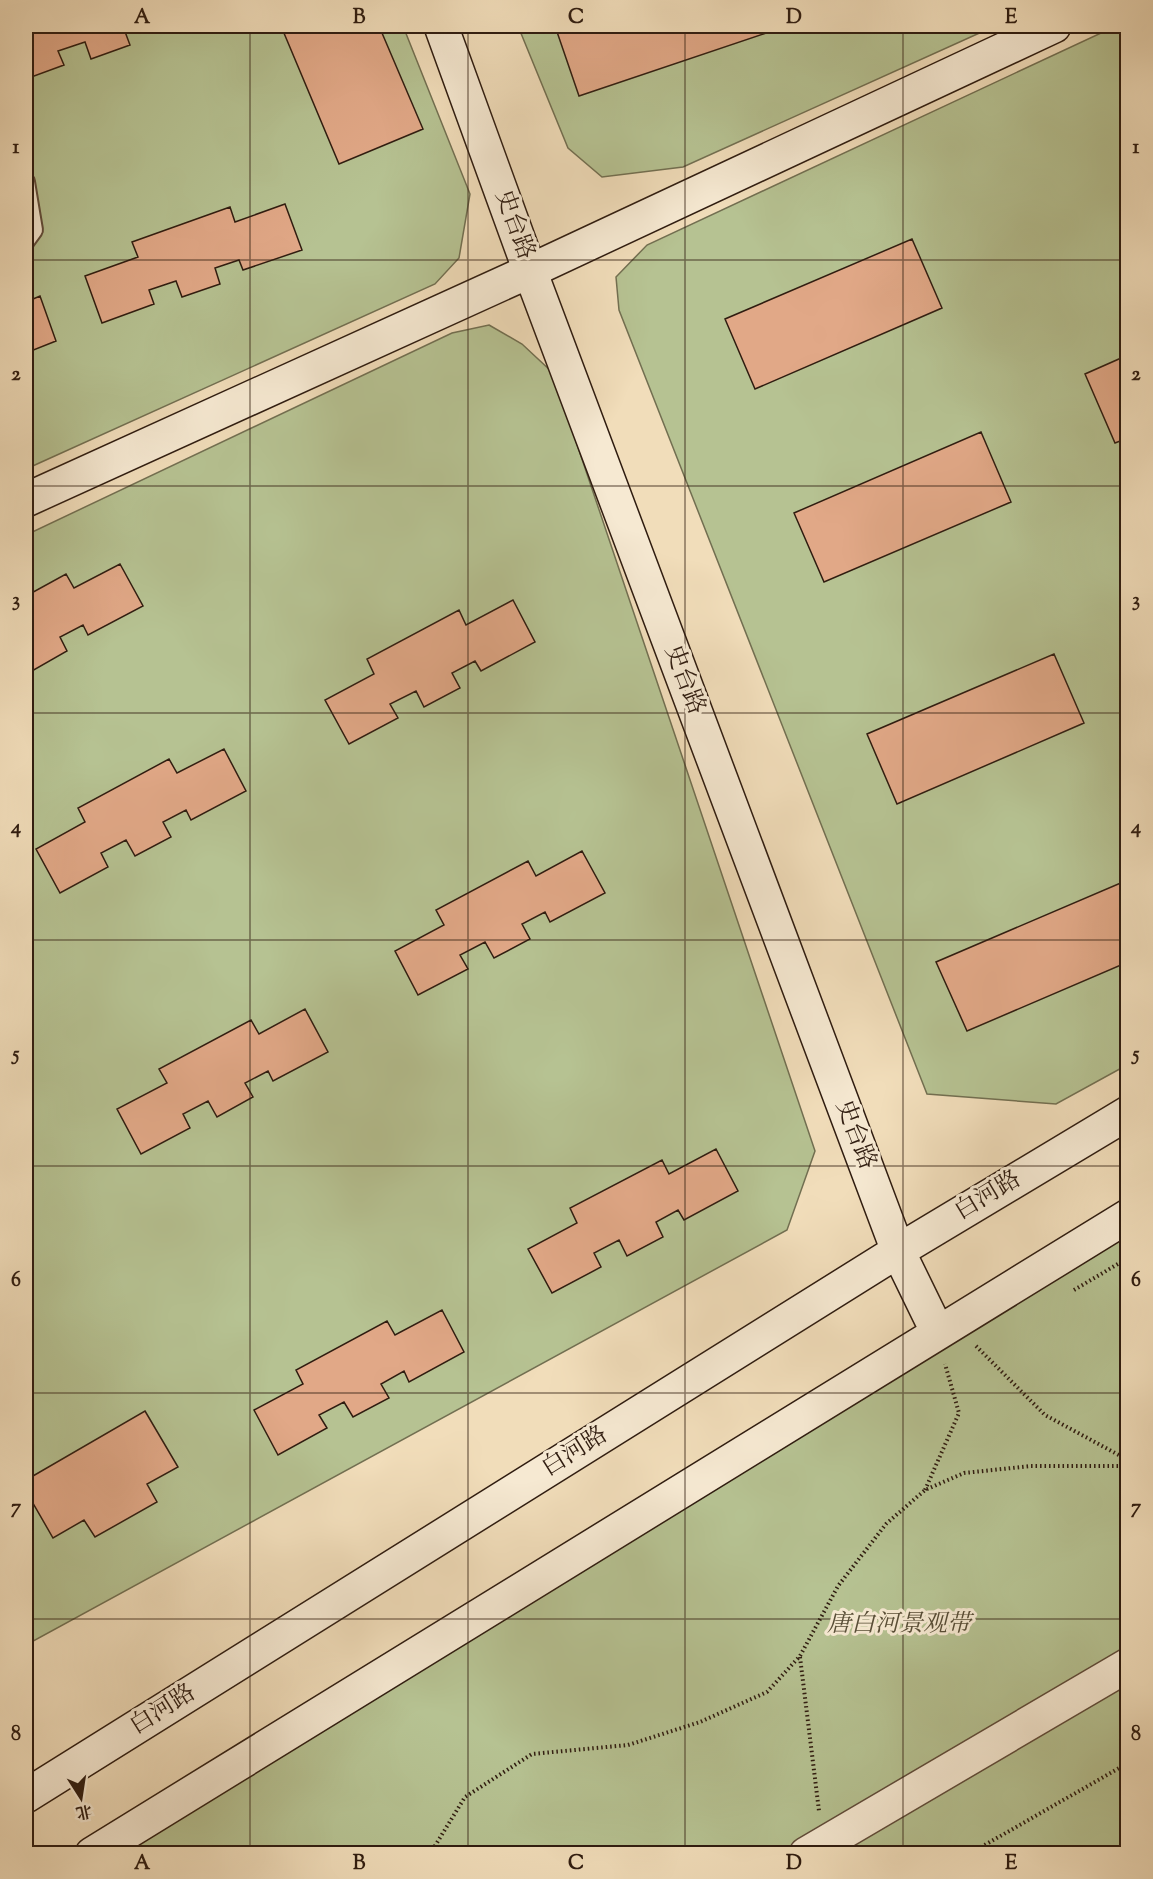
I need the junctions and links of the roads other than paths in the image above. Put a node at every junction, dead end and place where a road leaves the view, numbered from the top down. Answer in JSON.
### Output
{"nodes":[{"id":1,"x":441,"y":26,"type":"edge"},
{"id":2,"x":1054,"y":26,"type":"edge"},
{"id":3,"x":26,"y":183,"type":"edge"},
{"id":4,"x":26,"y":241,"type":"edge"},
{"id":5,"x":530,"y":271,"type":"junction"},
{"id":6,"x":26,"y":501,"type":"edge"},
{"id":7,"x":1128,"y":1113,"type":"edge"},
{"id":8,"x":1128,"y":1216,"type":"edge"},
{"id":9,"x":898,"y":1251,"type":"junction"},
{"id":10,"x":937,"y":1331,"type":"junction"},
{"id":11,"x":1128,"y":1665,"type":"edge"},
{"id":12,"x":26,"y":1796,"type":"edge"},
{"id":13,"x":815,"y":1849,"type":"edge"},
{"id":14,"x":92,"y":1854,"type":"edge"}],
"edges":[{"from":1,"to":5,"type":"street","name":"史台路"},
{"from":2,"to":5,"type":"street"},
{"from":3,"to":4,"type":"lane"},
{"from":5,"to":6,"type":"street"},
{"from":5,"to":9,"type":"street","name":"史台路"},
{"from":7,"to":9,"type":"street","name":"白河路"},
{"from":8,"to":10,"type":"street"},
{"from":9,"to":10,"type":"street","name":"史台路"},
{"from":9,"to":12,"type":"street","name":"白河路"},
{"from":10,"to":14,"type":"street"},
{"from":11,"to":13,"type":"street"}]}
